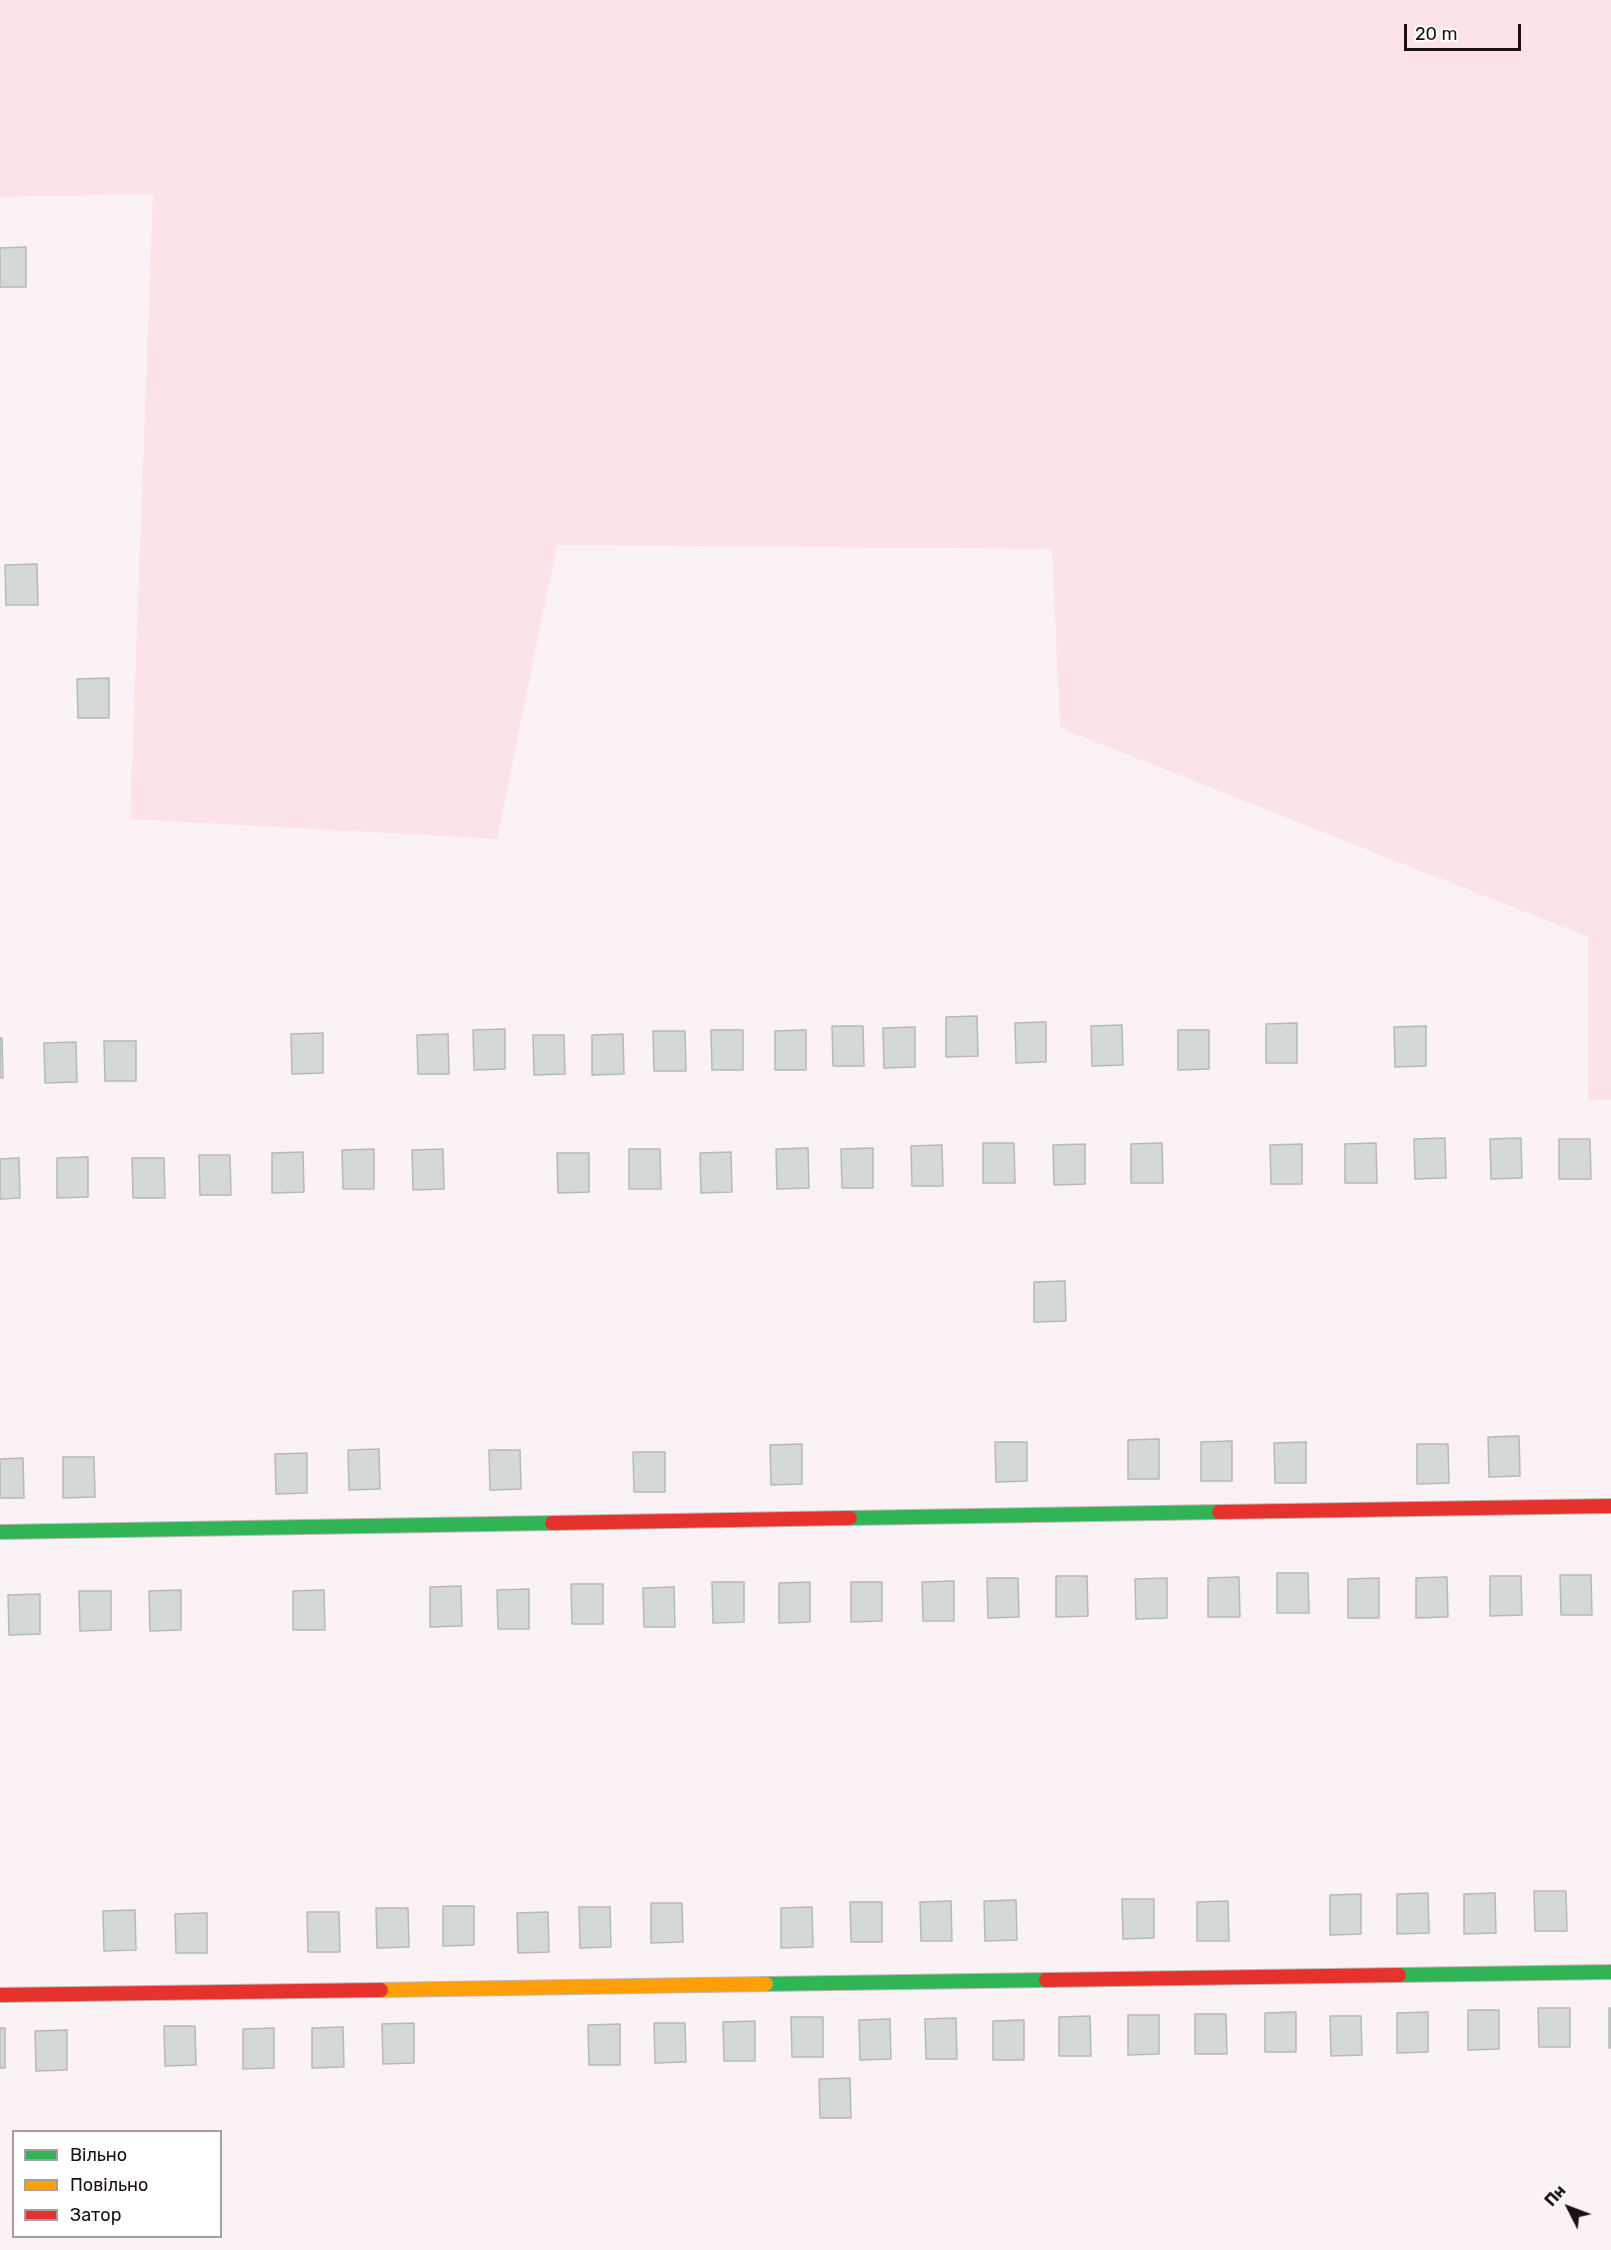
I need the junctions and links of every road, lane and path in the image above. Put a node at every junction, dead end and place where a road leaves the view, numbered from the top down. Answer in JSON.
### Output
{"nodes":[{"id":1,"x":1611,"y":1506,"type":"edge"},
{"id":2,"x":0,"y":1532,"type":"edge"},
{"id":3,"x":1611,"y":1972,"type":"edge"},
{"id":4,"x":0,"y":1995,"type":"edge"}],
"edges":[{"from":1,"to":2,"type":"street"},
{"from":3,"to":4,"type":"street"}]}
